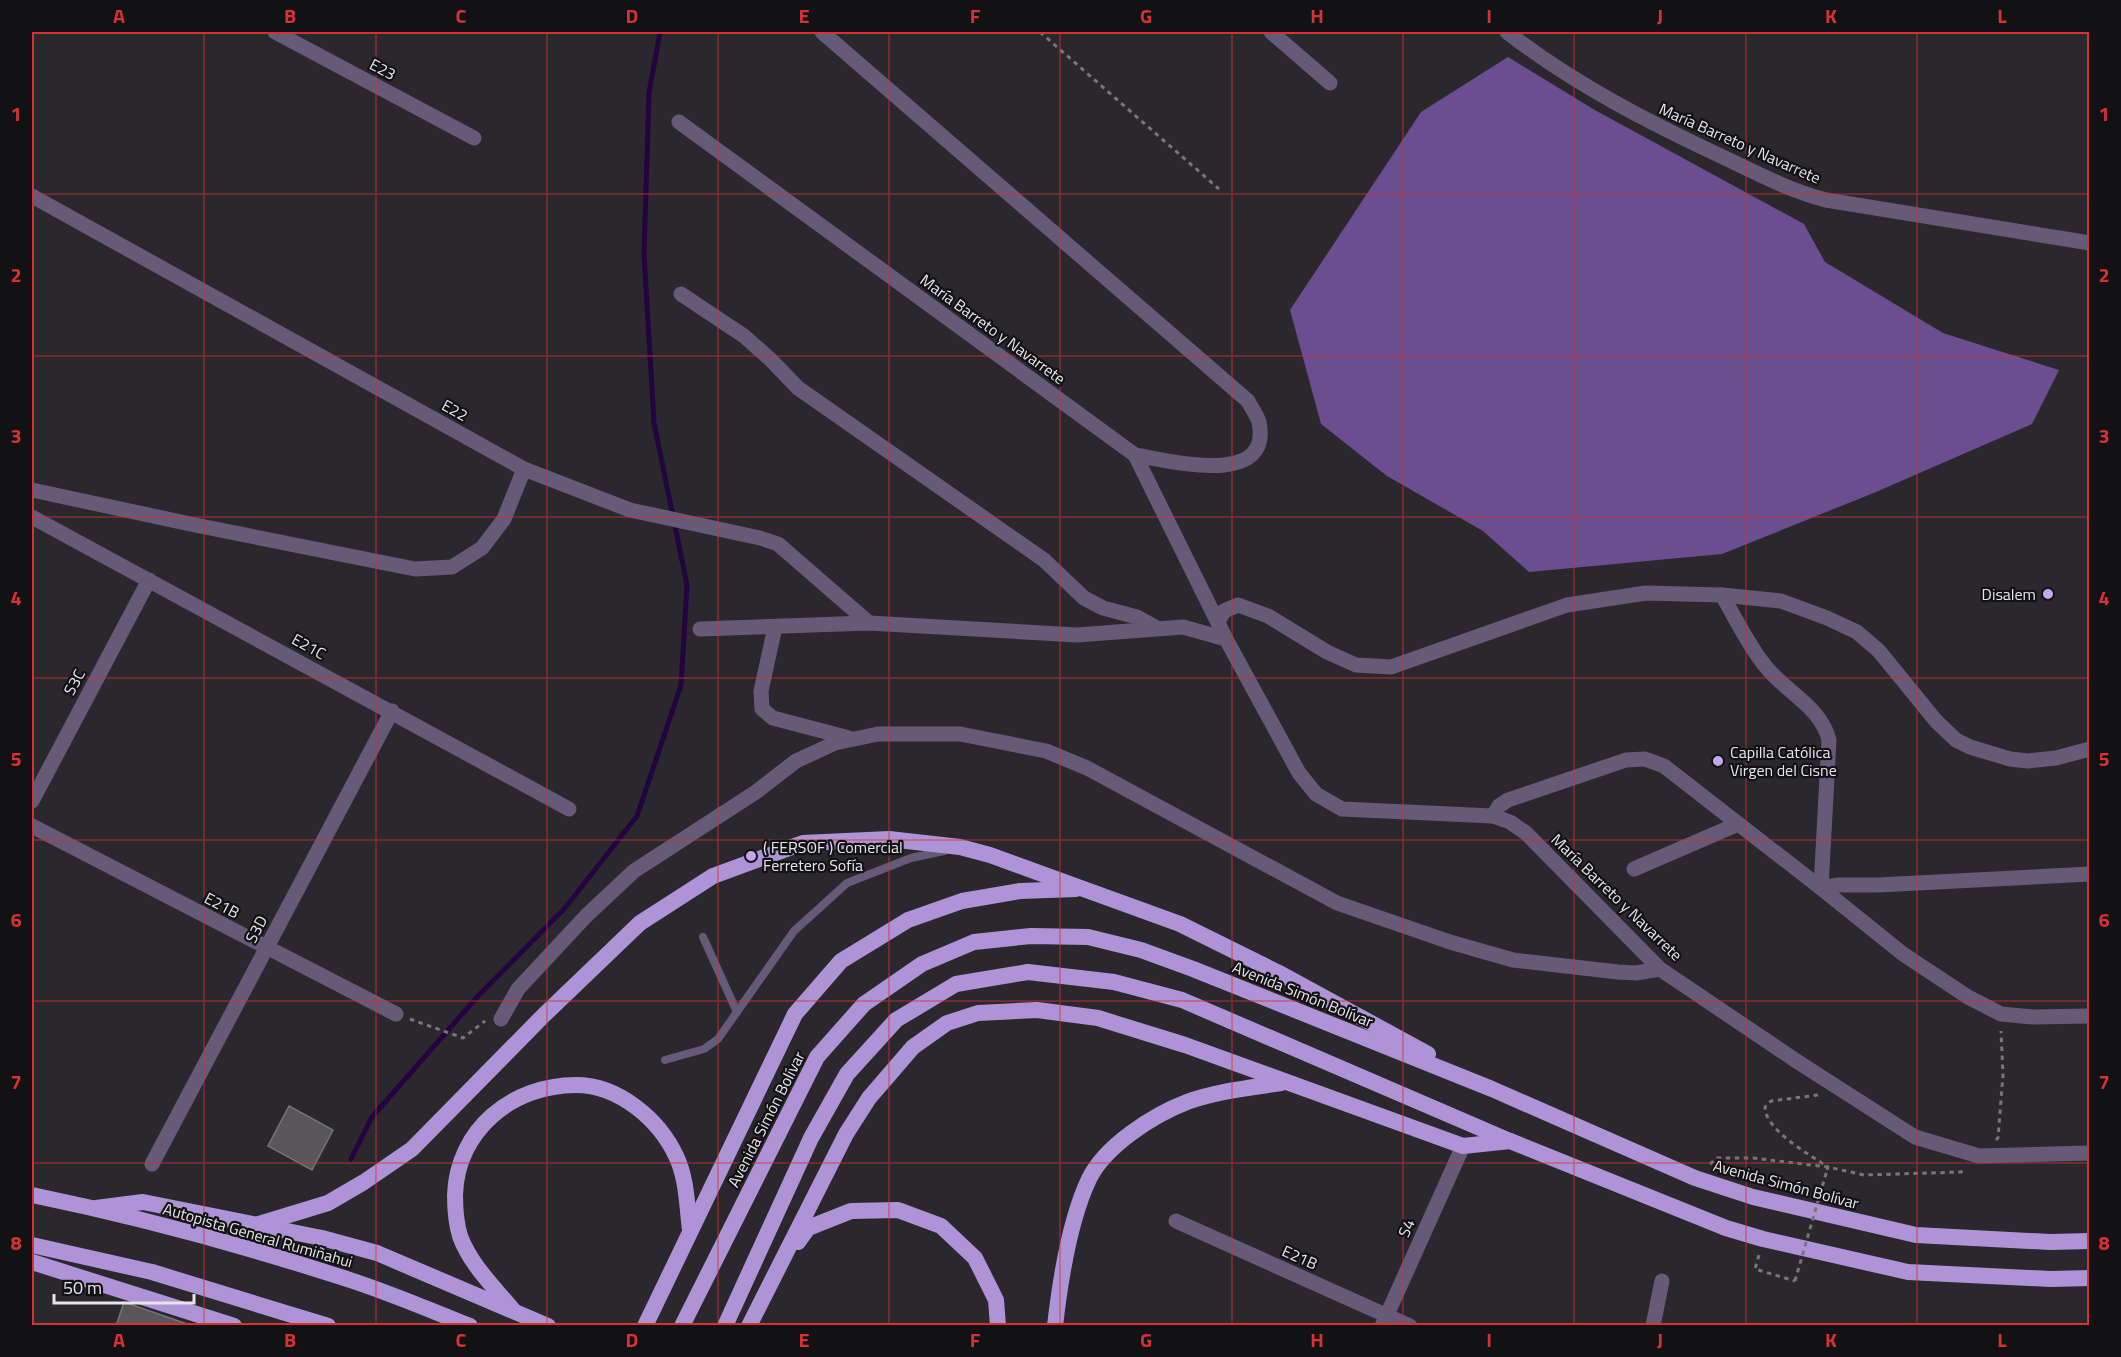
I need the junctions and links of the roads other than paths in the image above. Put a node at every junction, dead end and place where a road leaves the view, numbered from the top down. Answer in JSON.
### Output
{"nodes":[{"id":1,"x":274,"y":32,"type":"edge"},
{"id":2,"x":822,"y":32,"type":"edge"},
{"id":3,"x":1271,"y":32,"type":"edge"},
{"id":4,"x":1507,"y":32,"type":"edge"},
{"id":5,"x":1330,"y":83,"type":"dead end"},
{"id":6,"x":679,"y":122,"type":"dead end"},
{"id":7,"x":474,"y":138,"type":"dead end"},
{"id":8,"x":32,"y":196,"type":"edge"},
{"id":9,"x":2090,"y":243,"type":"edge"},
{"id":10,"x":681,"y":294,"type":"dead end"},
{"id":11,"x":1135,"y":455,"type":"junction"},
{"id":12,"x":524,"y":469,"type":"junction"},
{"id":13,"x":32,"y":490,"type":"edge"},
{"id":14,"x":32,"y":517,"type":"edge"},
{"id":15,"x":149,"y":579,"type":"junction"},
{"id":16,"x":1722,"y":595,"type":"junction"},
{"id":17,"x":1218,"y":622,"type":"junction"},
{"id":18,"x":869,"y":623,"type":"junction"},
{"id":19,"x":775,"y":627,"type":"junction"},
{"id":20,"x":1156,"y":628,"type":"junction"},
{"id":21,"x":700,"y":629,"type":"dead end"},
{"id":22,"x":1226,"y":639,"type":"junction"},
{"id":23,"x":392,"y":711,"type":"junction"},
{"id":24,"x":853,"y":739,"type":"junction"},
{"id":25,"x":2090,"y":749,"type":"edge"},
{"id":26,"x":32,"y":801,"type":"edge"},
{"id":27,"x":569,"y":809,"type":"dead end"},
{"id":28,"x":1493,"y":816,"type":"junction"},
{"id":29,"x":1738,"y":824,"type":"junction"},
{"id":30,"x":32,"y":826,"type":"edge"},
{"id":31,"x":960,"y":848,"type":"junction"},
{"id":32,"x":1634,"y":869,"type":"dead end"},
{"id":33,"x":2090,"y":874,"type":"edge"},
{"id":34,"x":1821,"y":888,"type":"junction"},
{"id":35,"x":1089,"y":889,"type":"junction"},
{"id":36,"x":703,"y":937,"type":"dead end"},
{"id":37,"x":266,"y":949,"type":"junction"},
{"id":38,"x":1660,"y":969,"type":"junction"},
{"id":39,"x":737,"y":1012,"type":"junction"},
{"id":40,"x":396,"y":1014,"type":"dead end"},
{"id":41,"x":2090,"y":1016,"type":"edge"},
{"id":42,"x":501,"y":1019,"type":"road end"},
{"id":43,"x":665,"y":1060,"type":"dead end"},
{"id":44,"x":1285,"y":1082,"type":"junction"},
{"id":45,"x":1492,"y":1089,"type":"junction"},
{"id":46,"x":1510,"y":1141,"type":"junction"},
{"id":47,"x":1463,"y":1146,"type":"junction"},
{"id":48,"x":2090,"y":1153,"type":"edge"},
{"id":49,"x":152,"y":1164,"type":"dead end"},
{"id":50,"x":32,"y":1195,"type":"edge"},
{"id":51,"x":96,"y":1208,"type":"junction"},
{"id":52,"x":1176,"y":1221,"type":"dead end"},
{"id":53,"x":260,"y":1224,"type":"junction"},
{"id":54,"x":690,"y":1230,"type":"junction"},
{"id":55,"x":2090,"y":1241,"type":"edge"},
{"id":56,"x":32,"y":1245,"type":"edge"},
{"id":57,"x":32,"y":1262,"type":"edge"},
{"id":58,"x":779,"y":1267,"type":"junction"},
{"id":59,"x":2090,"y":1278,"type":"edge"},
{"id":60,"x":1662,"y":1281,"type":"dead end"},
{"id":61,"x":180,"y":1310,"type":"junction"},
{"id":62,"x":513,"y":1310,"type":"junction"},
{"id":63,"x":1384,"y":1320,"type":"edge"},
{"id":64,"x":201,"y":1326,"type":"edge"},
{"id":65,"x":234,"y":1326,"type":"edge"},
{"id":66,"x":328,"y":1326,"type":"edge"},
{"id":67,"x":470,"y":1326,"type":"edge"},
{"id":68,"x":548,"y":1326,"type":"edge"},
{"id":69,"x":645,"y":1326,"type":"edge"},
{"id":70,"x":682,"y":1326,"type":"edge"},
{"id":71,"x":725,"y":1326,"type":"edge"},
{"id":72,"x":749,"y":1326,"type":"edge"},
{"id":73,"x":998,"y":1326,"type":"edge"},
{"id":74,"x":1055,"y":1326,"type":"edge"},
{"id":75,"x":1410,"y":1326,"type":"edge"},
{"id":76,"x":1653,"y":1326,"type":"edge"}],
"edges":[{"from":1,"to":7,"type":"street","name":"E23"},
{"from":2,"to":11,"type":"street"},
{"from":3,"to":5,"type":"street"},
{"from":4,"to":9,"type":"street","name":"María Barreto y Navarrete"},
{"from":6,"to":11,"type":"street","name":"María Barreto y Navarrete"},
{"from":8,"to":12,"type":"street","name":"E22"},
{"from":10,"to":20,"type":"street"},
{"from":11,"to":17,"type":"street","name":"María Barreto y Navarrete"},
{"from":12,"to":13,"type":"street"},
{"from":12,"to":18,"type":"street","name":"E22"},
{"from":14,"to":15,"type":"street","name":"E21C"},
{"from":15,"to":23,"type":"street","name":"E21C"},
{"from":15,"to":26,"type":"street","name":"S3C"},
{"from":16,"to":17,"type":"street"},
{"from":16,"to":25,"type":"street"},
{"from":16,"to":34,"type":"street"},
{"from":17,"to":22,"type":"street","name":"María Barreto y Navarrete"},
{"from":18,"to":19,"type":"street"},
{"from":18,"to":20,"type":"street"},
{"from":19,"to":21,"type":"street"},
{"from":19,"to":24,"type":"street"},
{"from":20,"to":22,"type":"street"},
{"from":22,"to":28,"type":"street","name":"María Barreto y Navarrete"},
{"from":23,"to":27,"type":"street","name":"E21C"},
{"from":23,"to":37,"type":"street","name":"S3D"},
{"from":24,"to":38,"type":"street"},
{"from":24,"to":42,"type":"street"},
{"from":28,"to":29,"type":"street"},
{"from":28,"to":38,"type":"street","name":"María Barreto y Navarrete"},
{"from":29,"to":32,"type":"street"},
{"from":29,"to":34,"type":"street"},
{"from":30,"to":37,"type":"street","name":"E21B"},
{"from":31,"to":35,"type":"highway"},
{"from":31,"to":39,"type":"lane"},
{"from":31,"to":53,"type":"highway"},
{"from":33,"to":34,"type":"street"},
{"from":34,"to":41,"type":"street"},
{"from":35,"to":45,"type":"highway"},
{"from":35,"to":54,"type":"highway"},
{"from":36,"to":39,"type":"lane"},
{"from":37,"to":40,"type":"street","name":"E21B"},
{"from":37,"to":49,"type":"street","name":"S3D"},
{"from":38,"to":48,"type":"street","name":"María Barreto y Navarrete"},
{"from":39,"to":43,"type":"lane"},
{"from":44,"to":47,"type":"highway"},
{"from":44,"to":58,"type":"highway"},
{"from":44,"to":74,"type":"highway"},
{"from":45,"to":55,"type":"highway","name":"Avenida Simón Bolívar"},
{"from":45,"to":70,"type":"highway","name":"Avenida Simón Bolívar"},
{"from":46,"to":47,"type":"highway"},
{"from":46,"to":59,"type":"highway"},
{"from":46,"to":71,"type":"highway"},
{"from":47,"to":63,"type":"street","name":"S4"},
{"from":50,"to":51,"type":"highway","name":"Autopista General Rumiñahui"},
{"from":51,"to":53,"type":"highway"},
{"from":51,"to":67,"type":"highway","name":"Autopista General Rumiñahui"},
{"from":52,"to":63,"type":"street","name":"E21B"},
{"from":53,"to":62,"type":"highway"},
{"from":54,"to":62,"type":"highway"},
{"from":54,"to":69,"type":"highway"},
{"from":56,"to":66,"type":"highway"},
{"from":57,"to":61,"type":"highway"},
{"from":58,"to":72,"type":"highway"},
{"from":58,"to":73,"type":"highway"},
{"from":60,"to":76,"type":"street"},
{"from":61,"to":64,"type":"highway"},
{"from":61,"to":65,"type":"highway"},
{"from":62,"to":68,"type":"highway"},
{"from":63,"to":75,"type":"street","name":"E21B"}]}
